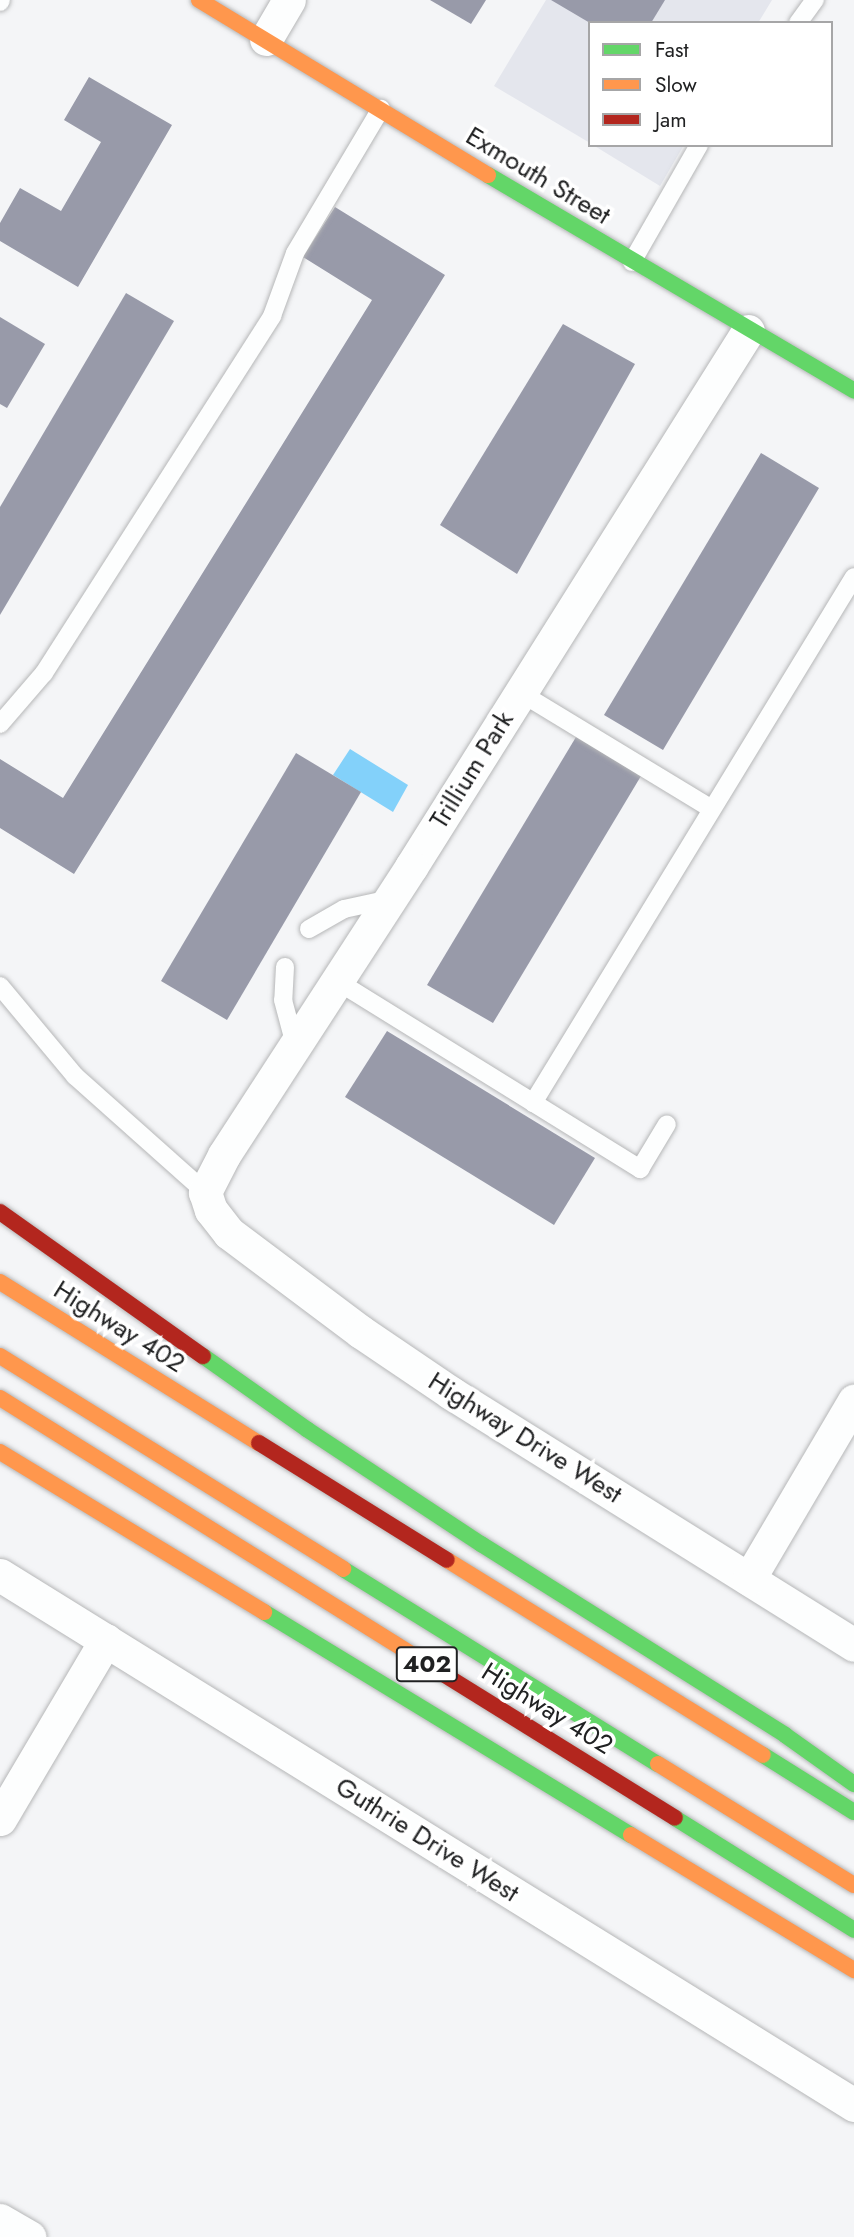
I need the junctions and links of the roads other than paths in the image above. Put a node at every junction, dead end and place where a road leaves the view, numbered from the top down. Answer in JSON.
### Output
{"nodes":[{"id":1,"x":200,"y":0,"type":"edge"},
{"id":2,"x":289,"y":0,"type":"edge"},
{"id":3,"x":814,"y":0,"type":"edge"},
{"id":4,"x":799,"y":21,"type":"edge"},
{"id":5,"x":266,"y":39,"type":"junction"},
{"id":6,"x":380,"y":109,"type":"junction"},
{"id":7,"x":698,"y":147,"type":"edge"},
{"id":8,"x":632,"y":262,"type":"junction"},
{"id":9,"x":748,"y":331,"type":"junction"},
{"id":10,"x":854,"y":391,"type":"edge"},
{"id":11,"x":854,"y":577,"type":"edge"},
{"id":12,"x":521,"y":693,"type":"junction"},
{"id":13,"x":0,"y":724,"type":"edge"},
{"id":14,"x":712,"y":809,"type":"junction"},
{"id":15,"x":390,"y":899,"type":"junction"},
{"id":16,"x":309,"y":929,"type":"dead end"},
{"id":17,"x":285,"y":967,"type":"dead end"},
{"id":18,"x":337,"y":981,"type":"junction"},
{"id":19,"x":0,"y":986,"type":"edge"},
{"id":20,"x":295,"y":1045,"type":"junction"},
{"id":21,"x":533,"y":1103,"type":"junction"},
{"id":22,"x":667,"y":1124,"type":"dead end"},
{"id":23,"x":208,"y":1201,"type":"junction"},
{"id":24,"x":0,"y":1212,"type":"edge"},
{"id":25,"x":0,"y":1282,"type":"edge"},
{"id":26,"x":0,"y":1356,"type":"edge"},
{"id":27,"x":0,"y":1398,"type":"edge"},
{"id":28,"x":854,"y":1401,"type":"edge"},
{"id":29,"x":0,"y":1452,"type":"edge"},
{"id":30,"x":0,"y":1575,"type":"edge"},
{"id":31,"x":749,"y":1579,"type":"junction"},
{"id":32,"x":106,"y":1640,"type":"junction"},
{"id":33,"x":854,"y":1645,"type":"edge"},
{"id":34,"x":854,"y":1784,"type":"edge"},
{"id":35,"x":854,"y":1812,"type":"edge"},
{"id":36,"x":0,"y":1819,"type":"edge"},
{"id":37,"x":854,"y":1885,"type":"edge"},
{"id":38,"x":854,"y":1930,"type":"edge"},
{"id":39,"x":854,"y":1970,"type":"edge"},
{"id":40,"x":854,"y":2105,"type":"edge"},
{"id":41,"x":0,"y":2220,"type":"edge"},
{"id":42,"x":29,"y":2237,"type":"edge"}],
"edges":[{"from":1,"to":5,"type":"main road","name":"Exmouth Street"},
{"from":2,"to":5,"type":"street"},
{"from":3,"to":4,"type":"lane"},
{"from":5,"to":6,"type":"main road","name":"Exmouth Street"},
{"from":6,"to":8,"type":"main road","name":"Exmouth Street"},
{"from":6,"to":13,"type":"lane"},
{"from":7,"to":8,"type":"lane"},
{"from":8,"to":9,"type":"main road","name":"Exmouth Street"},
{"from":9,"to":10,"type":"main road","name":"Exmouth Street"},
{"from":9,"to":12,"type":"street","name":"Trillium Park"},
{"from":11,"to":14,"type":"lane"},
{"from":12,"to":14,"type":"lane"},
{"from":12,"to":15,"type":"street","name":"Trillium Park"},
{"from":14,"to":21,"type":"lane"},
{"from":15,"to":16,"type":"lane"},
{"from":15,"to":18,"type":"street","name":"Trillium Park"},
{"from":17,"to":20,"type":"lane"},
{"from":18,"to":20,"type":"street","name":"Trillium Park"},
{"from":18,"to":21,"type":"lane"},
{"from":19,"to":23,"type":"lane"},
{"from":20,"to":23,"type":"street","name":"Trillium Park"},
{"from":21,"to":22,"type":"lane"},
{"from":23,"to":31,"type":"street","name":"Highway Drive West"},
{"from":24,"to":34,"type":"main road"},
{"from":25,"to":35,"type":"main road","name":"Highway 402"},
{"from":26,"to":37,"type":"main road"},
{"from":27,"to":38,"type":"main road","name":"Highway 402","number":"402"},
{"from":28,"to":31,"type":"street"},
{"from":29,"to":39,"type":"main road"},
{"from":30,"to":32,"type":"street","name":"Guthrie Drive West"},
{"from":31,"to":33,"type":"street","name":"Highway Drive West"},
{"from":32,"to":36,"type":"street"},
{"from":32,"to":40,"type":"street","name":"Guthrie Drive West"},
{"from":41,"to":42,"type":"street"}]}
